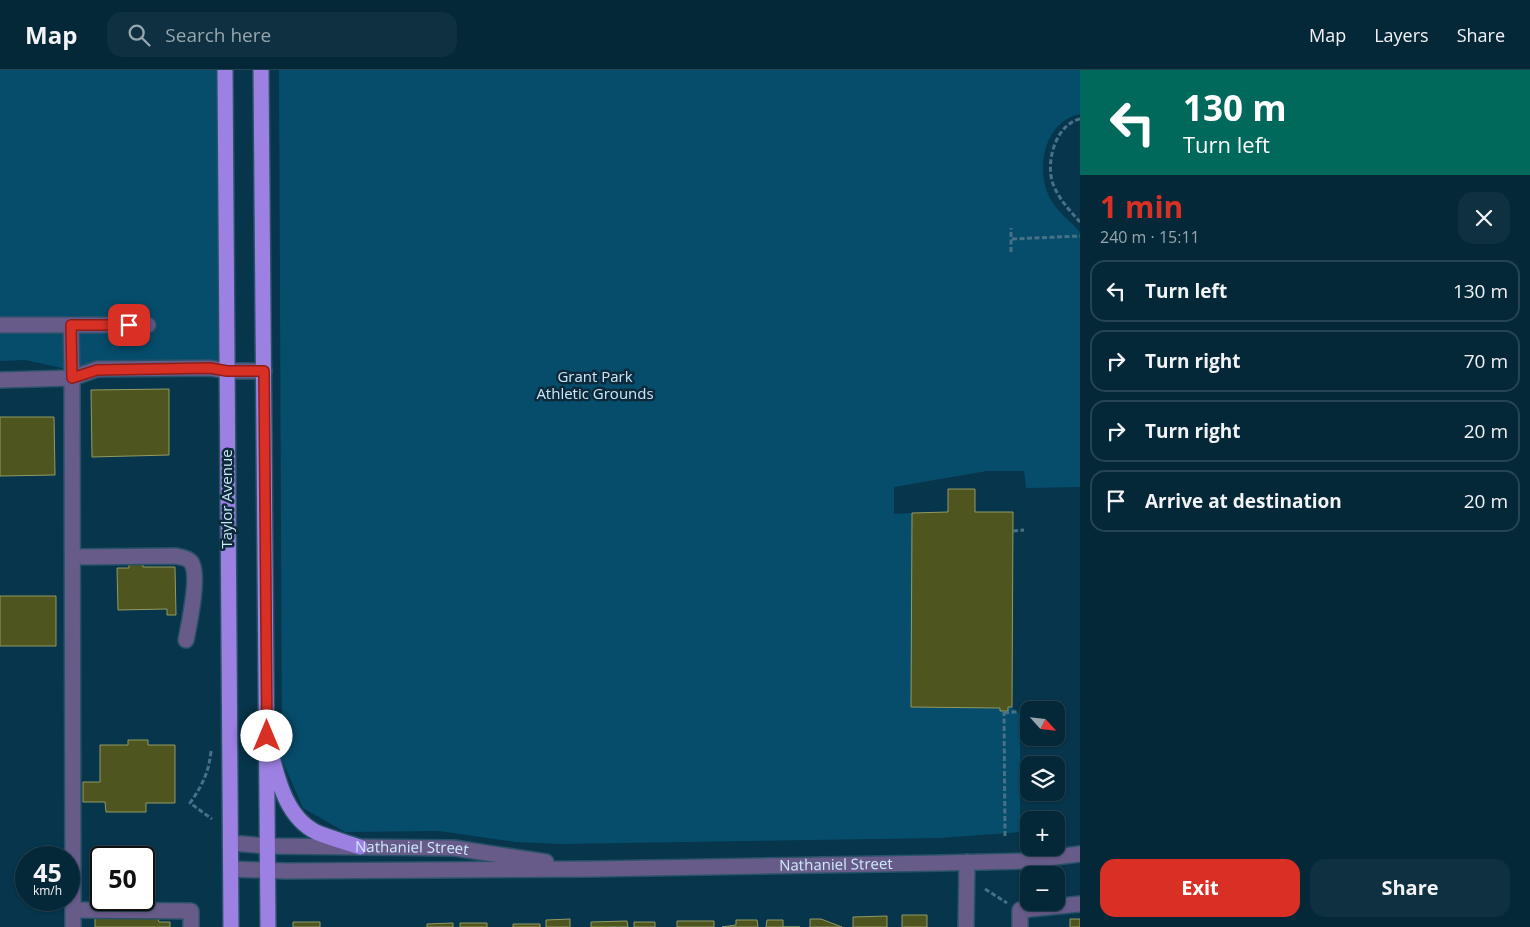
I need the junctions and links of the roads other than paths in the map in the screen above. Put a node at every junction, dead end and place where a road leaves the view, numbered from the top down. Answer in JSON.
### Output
{"nodes":[{"id":1,"x":225,"y":70,"type":"edge"},
{"id":2,"x":261,"y":70,"type":"edge"},
{"id":3,"x":0,"y":325,"type":"edge"},
{"id":4,"x":71,"y":325,"type":"junction"},
{"id":5,"x":148,"y":325,"type":"dead end"},
{"id":6,"x":227,"y":371,"type":"junction"},
{"id":7,"x":264,"y":371,"type":"junction"},
{"id":8,"x":72,"y":378,"type":"junction"},
{"id":9,"x":0,"y":380,"type":"edge"},
{"id":10,"x":73,"y":557,"type":"junction"},
{"id":11,"x":186,"y":640,"type":"dead end"},
{"id":12,"x":267,"y":736,"type":"junction"},
{"id":13,"x":231,"y":843,"type":"junction"},
{"id":14,"x":73,"y":846,"type":"edge"},
{"id":15,"x":267,"y":846,"type":"junction"},
{"id":16,"x":360,"y":847,"type":"junction"},
{"id":17,"x":1080,"y":854,"type":"edge"},
{"id":18,"x":967,"y":862,"type":"junction"},
{"id":19,"x":231,"y":869,"type":"junction"},
{"id":20,"x":592,"y":869,"type":"junction"},
{"id":21,"x":267,"y":871,"type":"junction"},
{"id":22,"x":1080,"y":904,"type":"edge"},
{"id":23,"x":80,"y":910,"type":"edge"},
{"id":24,"x":73,"y":911,"type":"edge"},
{"id":25,"x":73,"y":927,"type":"edge"},
{"id":26,"x":191,"y":927,"type":"edge"},
{"id":27,"x":231,"y":927,"type":"edge"},
{"id":28,"x":268,"y":927,"type":"edge"},
{"id":29,"x":966,"y":927,"type":"edge"},
{"id":30,"x":1020,"y":927,"type":"edge"}],
"edges":[{"from":1,"to":6,"type":"main road","name":"Taylor Avenue"},
{"from":2,"to":7,"type":"main road"},
{"from":3,"to":4,"type":"street"},
{"from":4,"to":5,"type":"street"},
{"from":4,"to":8,"type":"street"},
{"from":6,"to":7,"type":"street"},
{"from":6,"to":8,"type":"street"},
{"from":6,"to":13,"type":"main road","name":"Taylor Avenue"},
{"from":7,"to":12,"type":"main road"},
{"from":8,"to":9,"type":"street"},
{"from":8,"to":10,"type":"street"},
{"from":10,"to":11,"type":"street"},
{"from":10,"to":14,"type":"street"},
{"from":12,"to":15,"type":"main road"},
{"from":12,"to":16,"type":"main road"},
{"from":13,"to":15,"type":"street","name":"Nathaniel Street"},
{"from":13,"to":19,"type":"main road","name":"Taylor Avenue"},
{"from":15,"to":16,"type":"street","name":"Nathaniel Street"},
{"from":15,"to":21,"type":"main road"},
{"from":16,"to":20,"type":"street","name":"Nathaniel Street"},
{"from":17,"to":18,"type":"street","name":"Nathaniel Street"},
{"from":18,"to":20,"type":"street","name":"Nathaniel Street"},
{"from":18,"to":29,"type":"street"},
{"from":19,"to":21,"type":"street","name":"Nathaniel Street"},
{"from":19,"to":27,"type":"main road","name":"Taylor Avenue"},
{"from":20,"to":21,"type":"street","name":"Nathaniel Street"},
{"from":21,"to":28,"type":"main road"},
{"from":22,"to":30,"type":"street"},
{"from":23,"to":26,"type":"street"},
{"from":24,"to":25,"type":"street"}]}
